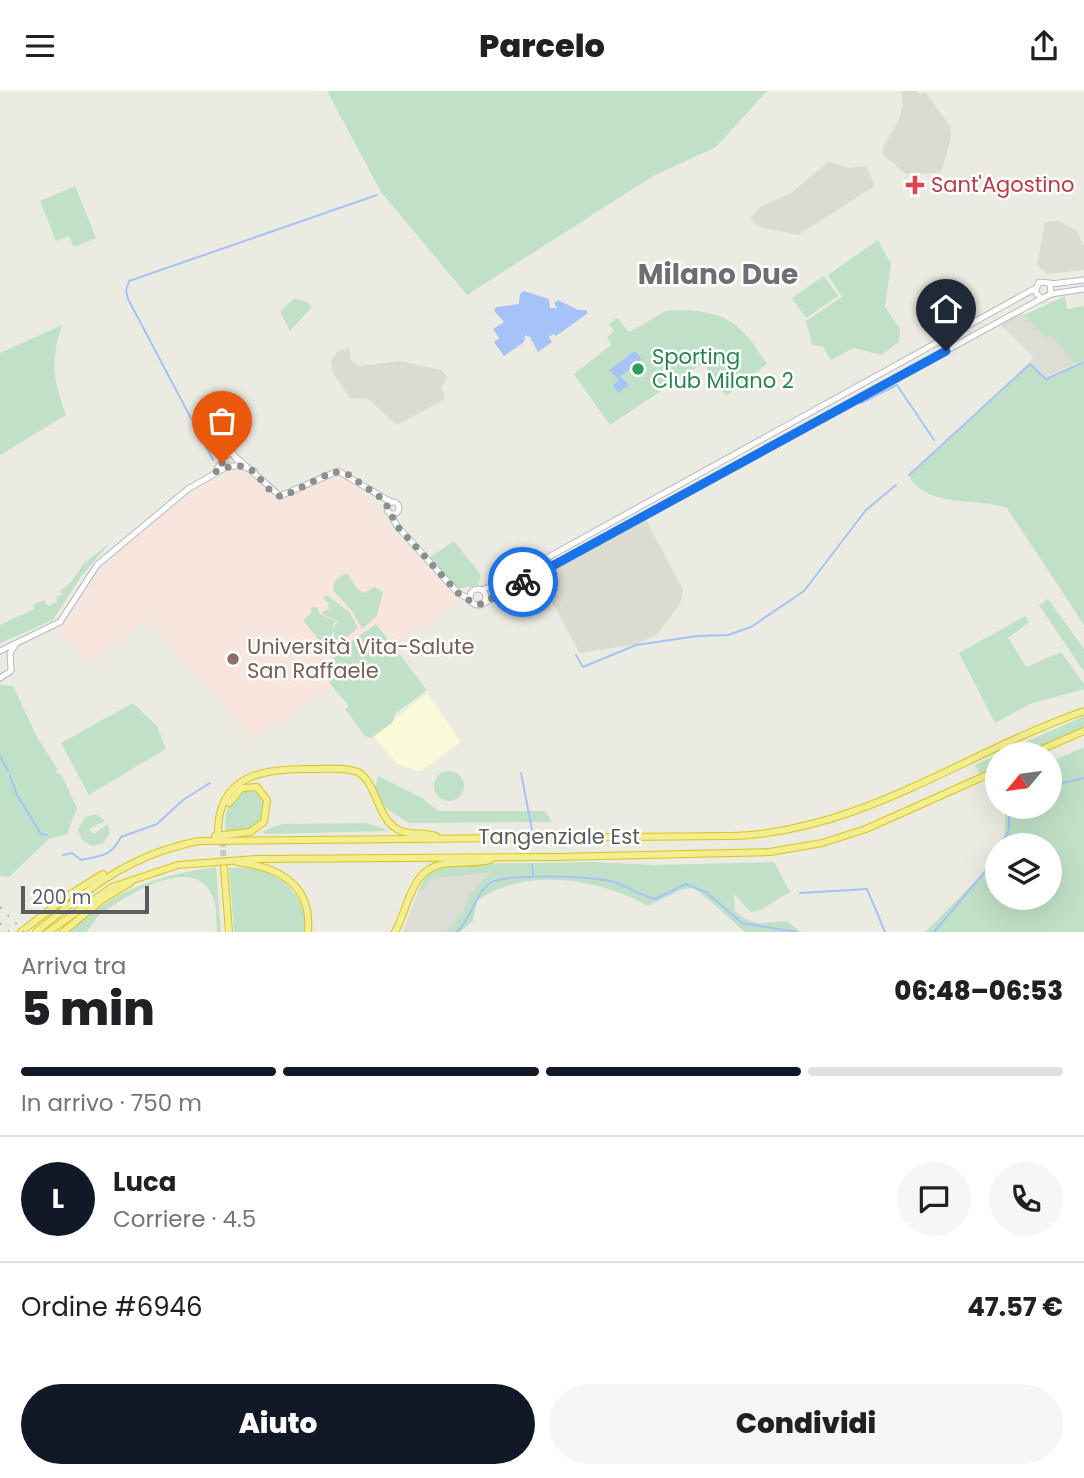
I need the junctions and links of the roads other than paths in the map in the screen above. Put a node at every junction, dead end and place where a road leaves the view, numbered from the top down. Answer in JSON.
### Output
{"nodes":[{"id":1,"x":1084,"y":280,"type":"edge"},
{"id":2,"x":1051,"y":284,"type":"junction"},
{"id":3,"x":1034,"y":289,"type":"junction"},
{"id":4,"x":1084,"y":289,"type":"edge"},
{"id":5,"x":1052,"y":294,"type":"junction"},
{"id":6,"x":1043,"y":299,"type":"junction"},
{"id":7,"x":236,"y":458,"type":"junction"},
{"id":8,"x":223,"y":460,"type":"junction"},
{"id":9,"x":230,"y":466,"type":"junction"},
{"id":10,"x":254,"y":471,"type":"junction"},
{"id":11,"x":215,"y":472,"type":"junction"},
{"id":12,"x":388,"y":502,"type":"junction"},
{"id":13,"x":393,"y":513,"type":"junction"},
{"id":14,"x":482,"y":590,"type":"junction"},
{"id":15,"x":472,"y":591,"type":"junction"},
{"id":16,"x":457,"y":592,"type":"junction"},
{"id":17,"x":471,"y":600,"type":"junction"},
{"id":18,"x":484,"y":603,"type":"junction"},
{"id":19,"x":19,"y":640,"type":"junction"},
{"id":20,"x":0,"y":651,"type":"edge"},
{"id":21,"x":10,"y":657,"type":"junction"},
{"id":22,"x":0,"y":678,"type":"edge"},
{"id":23,"x":1084,"y":711,"type":"edge"},
{"id":24,"x":1084,"y":731,"type":"edge"},
{"id":25,"x":1059,"y":742,"type":"edge"},
{"id":26,"x":985,"y":776,"type":"edge"},
{"id":27,"x":441,"y":838,"type":"junction"},
{"id":28,"x":193,"y":842,"type":"junction"},
{"id":29,"x":498,"y":857,"type":"junction"},
{"id":30,"x":222,"y":865,"type":"junction"},
{"id":31,"x":121,"y":867,"type":"junction"},
{"id":32,"x":144,"y":875,"type":"junction"},
{"id":33,"x":20,"y":932,"type":"edge"},
{"id":34,"x":36,"y":932,"type":"edge"},
{"id":35,"x":48,"y":932,"type":"edge"},
{"id":36,"x":63,"y":932,"type":"edge"},
{"id":37,"x":227,"y":932,"type":"edge"},
{"id":38,"x":308,"y":932,"type":"edge"},
{"id":39,"x":395,"y":932,"type":"edge"}],
"edges":[{"from":1,"to":2,"type":"street"},
{"from":2,"to":3,"type":"street"},
{"from":2,"to":5,"type":"street"},
{"from":3,"to":6,"type":"street"},
{"from":3,"to":14,"type":"street"},
{"from":4,"to":5,"type":"street"},
{"from":5,"to":6,"type":"street"},
{"from":6,"to":18,"type":"street"},
{"from":7,"to":8,"type":"street"},
{"from":7,"to":9,"type":"street"},
{"from":7,"to":10,"type":"street"},
{"from":8,"to":9,"type":"street"},
{"from":8,"to":11,"type":"street"},
{"from":9,"to":10,"type":"street"},
{"from":9,"to":11,"type":"street"},
{"from":10,"to":12,"type":"street"},
{"from":11,"to":19,"type":"street"},
{"from":12,"to":13,"type":"street"},
{"from":12,"to":13,"type":"street"},
{"from":13,"to":16,"type":"street"},
{"from":14,"to":15,"type":"street"},
{"from":14,"to":18,"type":"street"},
{"from":15,"to":16,"type":"street"},
{"from":15,"to":17,"type":"street"},
{"from":16,"to":17,"type":"street"},
{"from":17,"to":18,"type":"street"},
{"from":19,"to":20,"type":"street"},
{"from":19,"to":21,"type":"street"},
{"from":20,"to":21,"type":"street"},
{"from":21,"to":22,"type":"street"},
{"from":23,"to":27,"type":"highway","name":"Tangenziale Est"},
{"from":24,"to":25,"type":"highway"},
{"from":26,"to":29,"type":"highway","name":"Tangenziale Est"},
{"from":27,"to":28,"type":"highway","name":"Tangenziale Est"},
{"from":27,"to":28,"type":"highway"},
{"from":28,"to":31,"type":"highway","name":"Tangenziale Est"},
{"from":29,"to":30,"type":"highway","name":"Tangenziale Est"},
{"from":29,"to":39,"type":"highway"},
{"from":30,"to":32,"type":"highway","name":"Tangenziale Est"},
{"from":30,"to":37,"type":"highway"},
{"from":30,"to":38,"type":"highway"},
{"from":31,"to":33,"type":"highway"},
{"from":31,"to":34,"type":"highway","name":"Tangenziale Est"},
{"from":32,"to":35,"type":"highway","name":"Tangenziale Est"},
{"from":32,"to":36,"type":"highway"}]}
